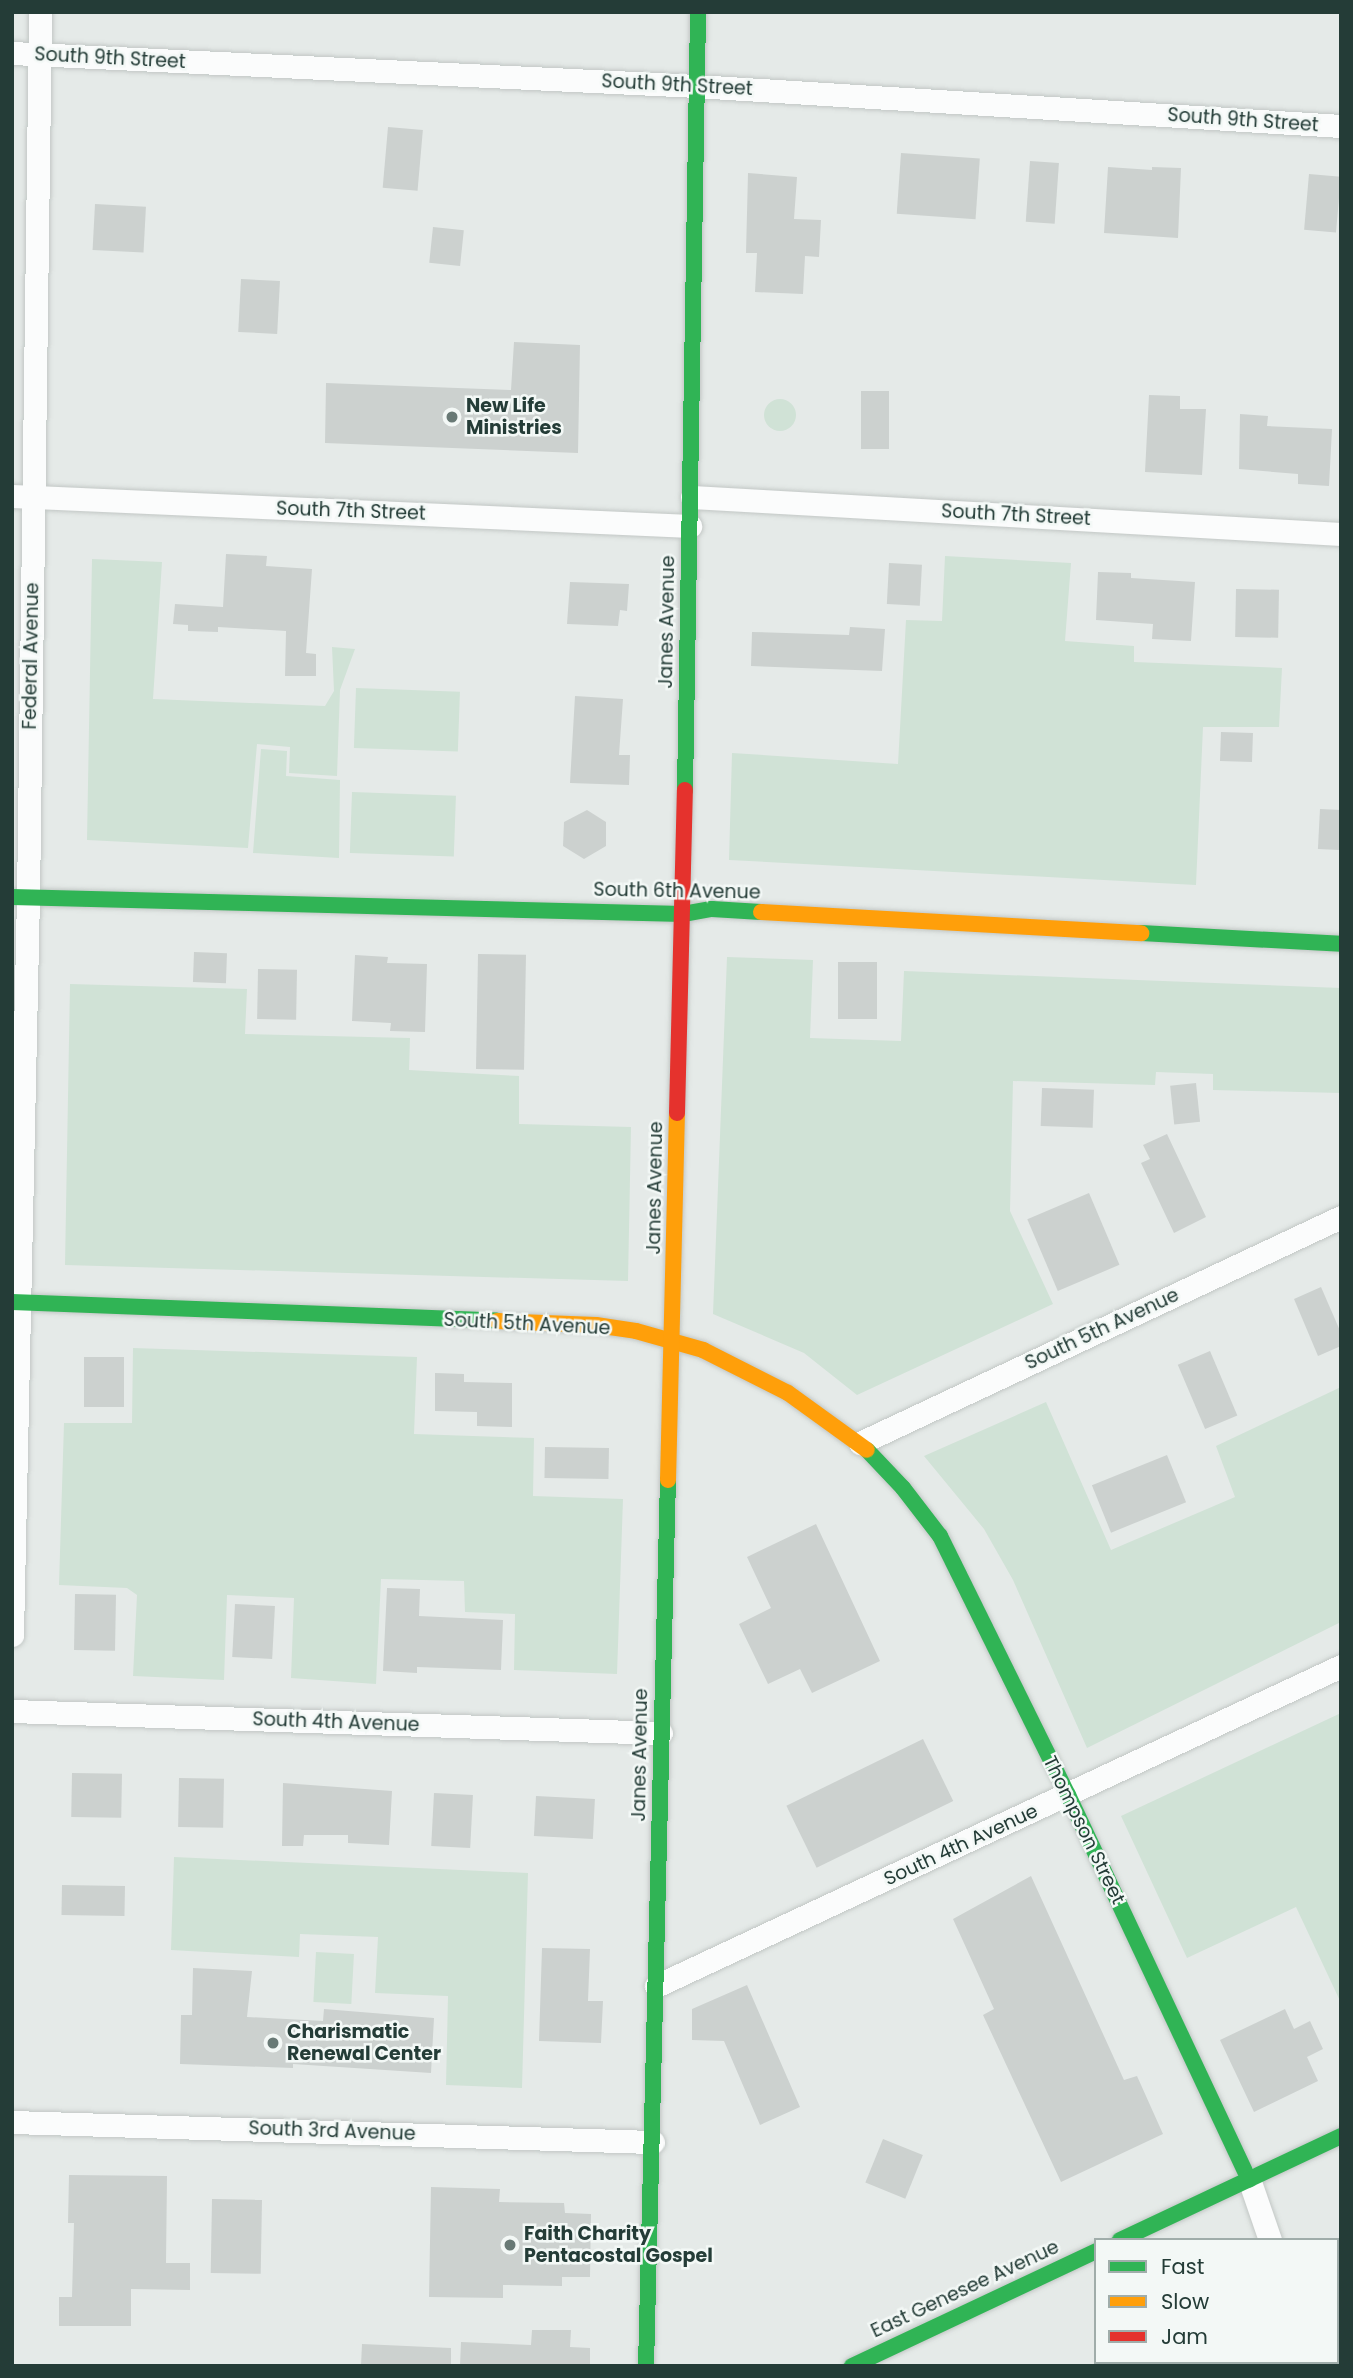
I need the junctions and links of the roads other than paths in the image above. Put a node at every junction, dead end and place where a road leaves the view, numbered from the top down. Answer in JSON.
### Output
{"nodes":[{"id":1,"x":40,"y":12,"type":"edge"},
{"id":2,"x":698,"y":12,"type":"edge"},
{"id":3,"x":12,"y":53,"type":"edge"},
{"id":4,"x":39,"y":55,"type":"junction"},
{"id":5,"x":696,"y":86,"type":"junction"},
{"id":6,"x":1341,"y":126,"type":"edge"},
{"id":7,"x":22,"y":496,"type":"edge"},
{"id":8,"x":692,"y":497,"type":"junction"},
{"id":9,"x":690,"y":526,"type":"junction"},
{"id":10,"x":1341,"y":534,"type":"edge"},
{"id":11,"x":20,"y":897,"type":"edge"},
{"id":12,"x":683,"y":914,"type":"junction"},
{"id":13,"x":1341,"y":944,"type":"edge"},
{"id":14,"x":1341,"y":1217,"type":"edge"},
{"id":15,"x":16,"y":1302,"type":"edge"},
{"id":16,"x":672,"y":1342,"type":"junction"},
{"id":17,"x":860,"y":1443,"type":"junction"},
{"id":18,"x":12,"y":1635,"type":"edge"},
{"id":19,"x":1341,"y":1666,"type":"edge"},
{"id":20,"x":12,"y":1711,"type":"edge"},
{"id":21,"x":661,"y":1733,"type":"junction"},
{"id":22,"x":1068,"y":1795,"type":"junction"},
{"id":23,"x":656,"y":1986,"type":"junction"},
{"id":24,"x":12,"y":2122,"type":"edge"},
{"id":25,"x":1341,"y":2136,"type":"edge"},
{"id":26,"x":653,"y":2142,"type":"junction"},
{"id":27,"x":1249,"y":2179,"type":"junction"},
{"id":28,"x":1124,"y":2238,"type":"edge"},
{"id":29,"x":1269,"y":2238,"type":"edge"},
{"id":30,"x":1094,"y":2252,"type":"edge"},
{"id":31,"x":646,"y":2366,"type":"edge"},
{"id":32,"x":852,"y":2366,"type":"edge"}],
"edges":[{"from":1,"to":4,"type":"street","name":"Federal Avenue"},
{"from":2,"to":5,"type":"street","name":"Janes Avenue"},
{"from":3,"to":4,"type":"street","name":"South 9th Street"},
{"from":4,"to":5,"type":"street","name":"South 9th Street"},
{"from":4,"to":7,"type":"street","name":"Federal Avenue"},
{"from":5,"to":6,"type":"street","name":"South 9th Street"},
{"from":5,"to":8,"type":"street","name":"Janes Avenue"},
{"from":7,"to":9,"type":"street","name":"South 7th Street"},
{"from":7,"to":11,"type":"street","name":"Federal Avenue"},
{"from":8,"to":9,"type":"street","name":"Janes Avenue"},
{"from":8,"to":10,"type":"street","name":"South 7th Street"},
{"from":9,"to":12,"type":"street","name":"Janes Avenue"},
{"from":11,"to":12,"type":"street","name":"South 6th Avenue"},
{"from":11,"to":15,"type":"street","name":"Federal Avenue"},
{"from":12,"to":13,"type":"street","name":"South 6th Avenue"},
{"from":12,"to":16,"type":"street","name":"Janes Avenue"},
{"from":14,"to":17,"type":"street","name":"South 5th Avenue"},
{"from":15,"to":16,"type":"street","name":"South 5th Avenue"},
{"from":15,"to":18,"type":"street","name":"Federal Avenue"},
{"from":16,"to":17,"type":"street","name":"South 5th Avenue"},
{"from":16,"to":21,"type":"street","name":"Janes Avenue"},
{"from":17,"to":22,"type":"street","name":"Thompson Street"},
{"from":19,"to":22,"type":"street","name":"South 4th Avenue"},
{"from":20,"to":21,"type":"street","name":"South 4th Avenue"},
{"from":21,"to":23,"type":"street","name":"Janes Avenue"},
{"from":22,"to":23,"type":"street","name":"South 4th Avenue"},
{"from":22,"to":27,"type":"street","name":"Thompson Street"},
{"from":23,"to":26,"type":"street","name":"Janes Avenue"},
{"from":24,"to":26,"type":"street","name":"South 3rd Avenue"},
{"from":25,"to":27,"type":"street"},
{"from":26,"to":31,"type":"street","name":"Janes Avenue"},
{"from":27,"to":28,"type":"street"},
{"from":27,"to":29,"type":"street","name":"Thompson Street"},
{"from":30,"to":32,"type":"street","name":"East Genesee Avenue"}]}
